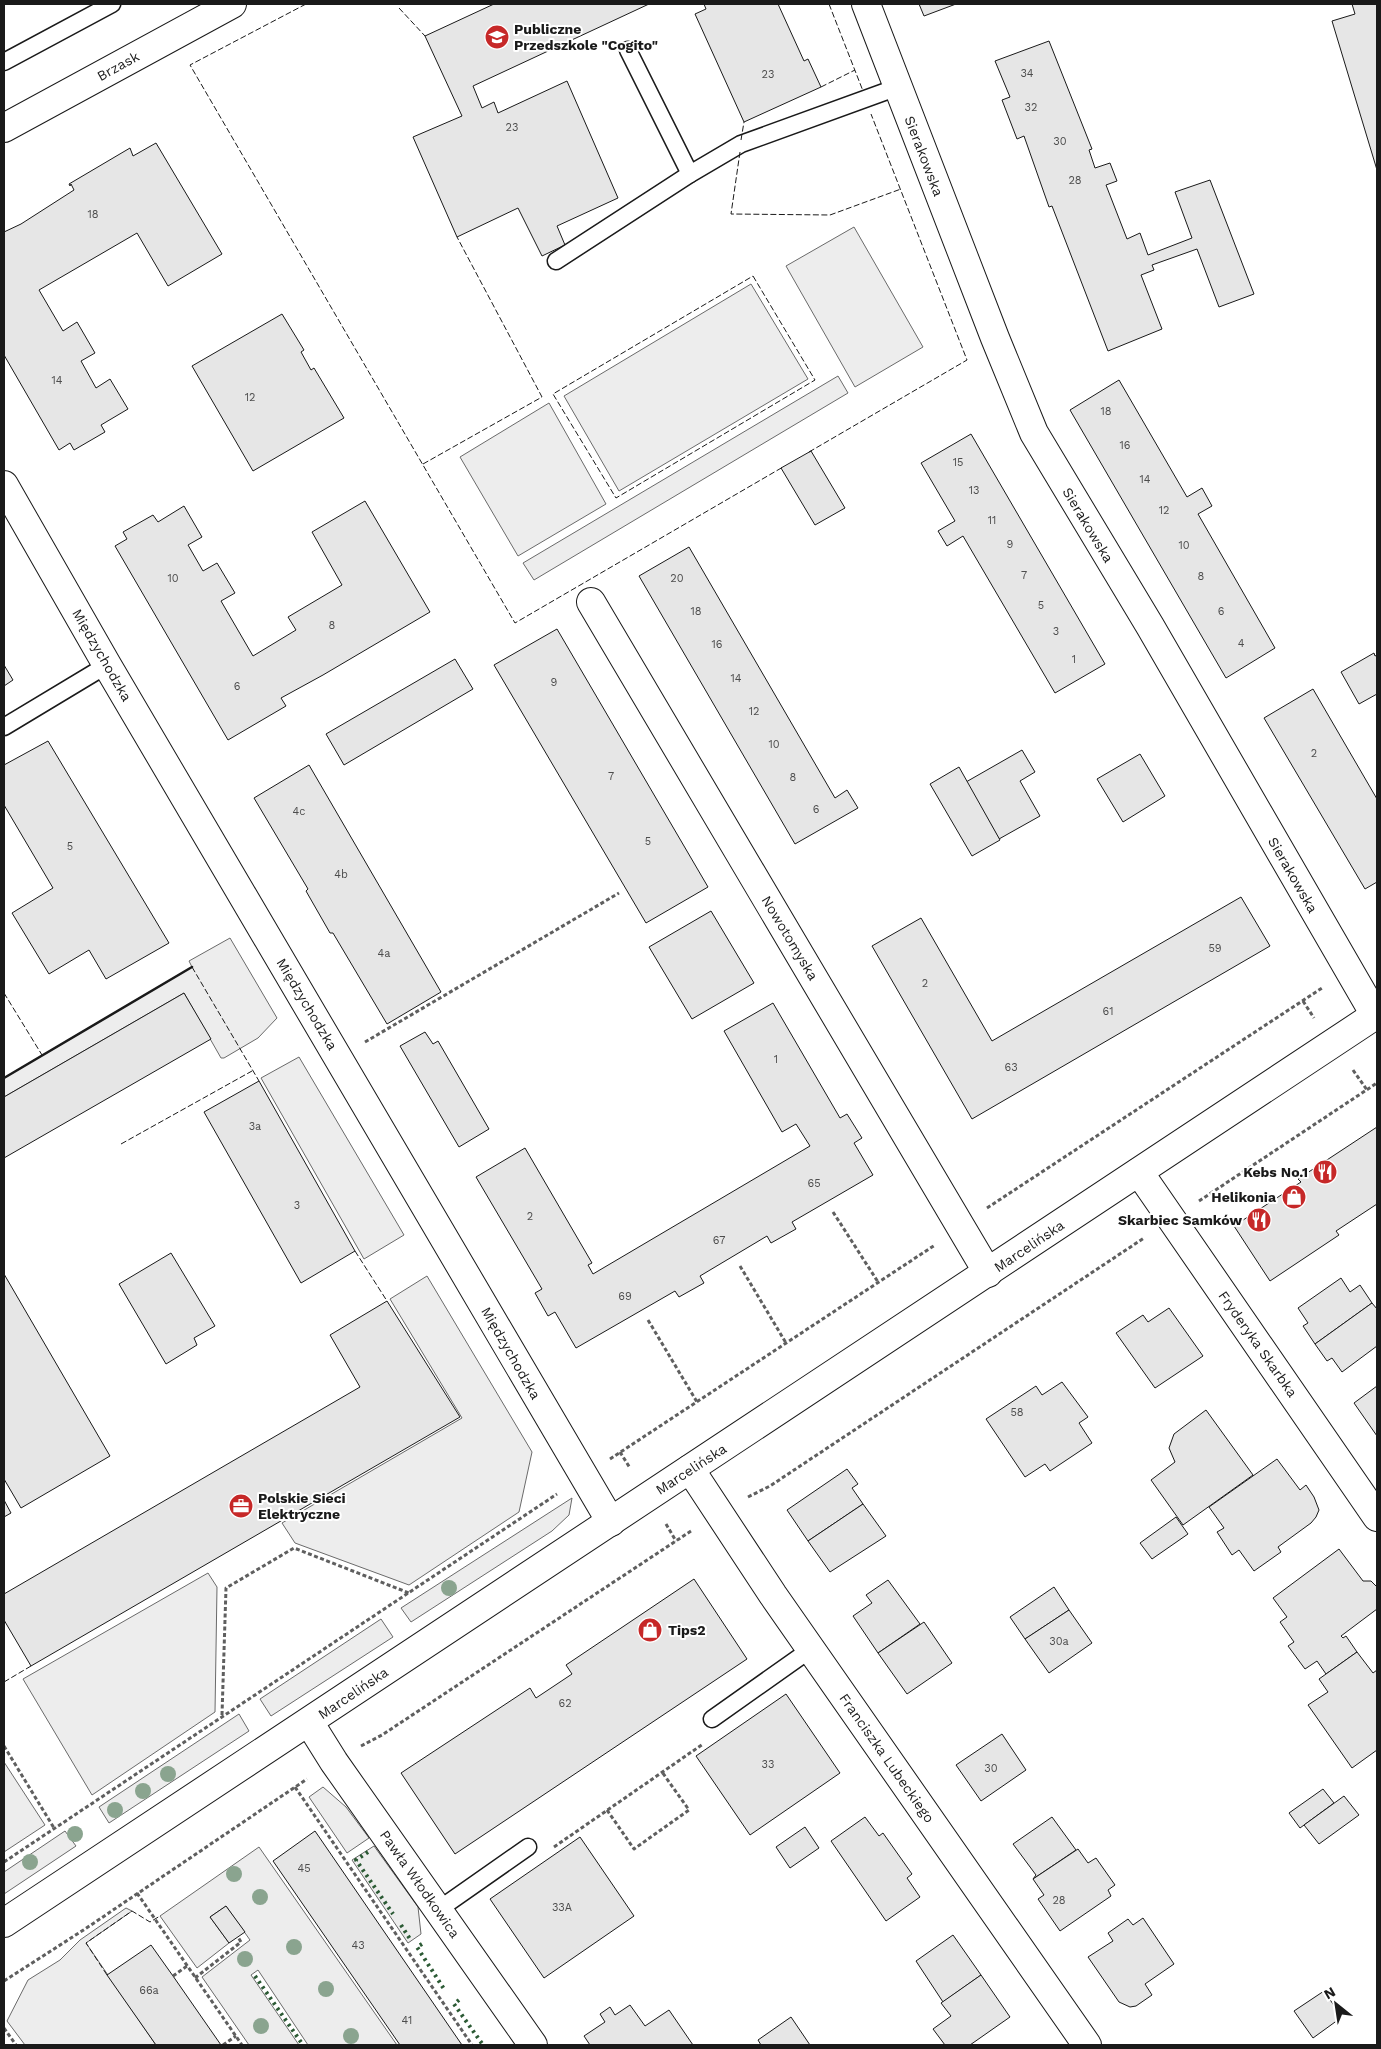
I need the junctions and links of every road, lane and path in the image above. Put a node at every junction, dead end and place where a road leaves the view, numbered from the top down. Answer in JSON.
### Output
{"nodes":[{"id":1,"x":112,"y":4,"type":"edge"},
{"id":2,"x":232,"y":4,"type":"edge"},
{"id":3,"x":866,"y":4,"type":"edge"},
{"id":4,"x":628,"y":50,"type":"dead end"},
{"id":5,"x":4,"y":62,"type":"edge"},
{"id":6,"x":898,"y":87,"type":"junction"},
{"id":7,"x":4,"y":128,"type":"edge"},
{"id":8,"x":690,"y":174,"type":"junction"},
{"id":9,"x":556,"y":260,"type":"dead end"},
{"id":10,"x":4,"y":485,"type":"edge"},
{"id":11,"x":591,"y":602,"type":"dead end"},
{"id":12,"x":107,"y":666,"type":"junction"},
{"id":13,"x":4,"y":727,"type":"edge"},
{"id":14,"x":619,"y":893,"type":"dead end"},
{"id":15,"x":1348,"y":972,"type":"junction"},
{"id":16,"x":1303,"y":1001,"type":"junction"},
{"id":17,"x":1376,"y":1014,"type":"edge"},
{"id":18,"x":1318,"y":1022,"type":"dead end"},
{"id":19,"x":339,"y":1057,"type":"junction"},
{"id":20,"x":1348,"y":1064,"type":"dead end"},
{"id":21,"x":1367,"y":1090,"type":"dead end"},
{"id":22,"x":1139,"y":1172,"type":"junction"},
{"id":23,"x":833,"y":1212,"type":"dead end"},
{"id":24,"x":961,"y":1226,"type":"junction"},
{"id":25,"x":740,"y":1266,"type":"dead end"},
{"id":26,"x":988,"y":1273,"type":"junction"},
{"id":27,"x":878,"y":1282,"type":"junction"},
{"id":28,"x":648,"y":1320,"type":"dead end"},
{"id":29,"x":786,"y":1343,"type":"junction"},
{"id":30,"x":697,"y":1402,"type":"junction"},
{"id":31,"x":690,"y":1469,"type":"junction"},
{"id":32,"x":583,"y":1477,"type":"junction"},
{"id":33,"x":1377,"y":1517,"type":"edge"},
{"id":34,"x":611,"y":1522,"type":"junction"},
{"id":35,"x":409,"y":1593,"type":"junction"},
{"id":36,"x":811,"y":1649,"type":"junction"},
{"id":37,"x":222,"y":1716,"type":"junction"},
{"id":38,"x":712,"y":1719,"type":"dead end"},
{"id":39,"x":309,"y":1722,"type":"junction"},
{"id":40,"x":709,"y":1739,"type":"dead end"},
{"id":41,"x":4,"y":1746,"type":"edge"},
{"id":42,"x":662,"y":1772,"type":"junction"},
{"id":43,"x":294,"y":1787,"type":"dead end"},
{"id":44,"x":608,"y":1810,"type":"junction"},
{"id":45,"x":54,"y":1828,"type":"junction"},
{"id":46,"x":528,"y":1847,"type":"dead end"},
{"id":47,"x":550,"y":1849,"type":"dead end"},
{"id":48,"x":4,"y":1862,"type":"edge"},
{"id":49,"x":137,"y":1893,"type":"dead end"},
{"id":50,"x":438,"y":1910,"type":"junction"},
{"id":51,"x":4,"y":1923,"type":"edge"},
{"id":52,"x":238,"y":1937,"type":"dead end"},
{"id":53,"x":188,"y":1966,"type":"junction"},
{"id":54,"x":173,"y":1976,"type":"dead end"},
{"id":55,"x":196,"y":1978,"type":"junction"},
{"id":56,"x":4,"y":2028,"type":"edge"},
{"id":57,"x":236,"y":2036,"type":"junction"},
{"id":58,"x":16,"y":2045,"type":"edge"},
{"id":59,"x":223,"y":2045,"type":"edge"},
{"id":60,"x":242,"y":2045,"type":"edge"},
{"id":61,"x":472,"y":2045,"type":"edge"},
{"id":62,"x":532,"y":2045,"type":"edge"},
{"id":63,"x":1088,"y":2045,"type":"edge"}],
"edges":[{"from":1,"to":5,"type":"lane"},
{"from":2,"to":7,"type":"street","name":"Brzask"},
{"from":3,"to":6,"type":"street","name":"Sierakowska"},
{"from":4,"to":8,"type":"lane"},
{"from":6,"to":8,"type":"lane"},
{"from":6,"to":15,"type":"street","name":"Sierakowska"},
{"from":8,"to":9,"type":"lane"},
{"from":10,"to":12,"type":"street","name":"Międzychodzka"},
{"from":11,"to":24,"type":"street","name":"Nowotomyska"},
{"from":12,"to":13,"type":"lane"},
{"from":12,"to":19,"type":"street","name":"Międzychodzka"},
{"from":14,"to":19,"type":"path"},
{"from":15,"to":16,"type":"path"},
{"from":15,"to":17,"type":"street","name":"Sierakowska"},
{"from":16,"to":18,"type":"path"},
{"from":16,"to":24,"type":"path"},
{"from":17,"to":22,"type":"street","name":"Marcelińska"},
{"from":19,"to":32,"type":"street","name":"Międzychodzka"},
{"from":20,"to":21,"type":"path"},
{"from":22,"to":26,"type":"street","name":"Marcelińska"},
{"from":22,"to":33,"type":"street","name":"Fryderyka Skarbka"},
{"from":23,"to":27,"type":"path"},
{"from":24,"to":26,"type":"street","name":"Nowotomyska"},
{"from":24,"to":27,"type":"path"},
{"from":25,"to":29,"type":"path"},
{"from":26,"to":31,"type":"street","name":"Marcelińska"},
{"from":27,"to":29,"type":"path"},
{"from":28,"to":30,"type":"path"},
{"from":29,"to":30,"type":"path"},
{"from":30,"to":32,"type":"path"},
{"from":31,"to":34,"type":"street","name":"Marcelińska"},
{"from":31,"to":36,"type":"street","name":"Franciszka Lubeckiego"},
{"from":32,"to":34,"type":"street","name":"Międzychodzka"},
{"from":32,"to":35,"type":"path"},
{"from":34,"to":39,"type":"street","name":"Marcelińska"},
{"from":35,"to":37,"type":"path"},
{"from":35,"to":37,"type":"path"},
{"from":36,"to":38,"type":"lane"},
{"from":36,"to":63,"type":"street","name":"Franciszka Lubeckiego"},
{"from":37,"to":45,"type":"path"},
{"from":39,"to":50,"type":"street","name":"Pawła Włodkowica"},
{"from":39,"to":51,"type":"street","name":"Marcelińska"},
{"from":40,"to":42,"type":"path"},
{"from":41,"to":45,"type":"path"},
{"from":42,"to":44,"type":"path"},
{"from":42,"to":44,"type":"path"},
{"from":43,"to":61,"type":"path"},
{"from":44,"to":47,"type":"path"},
{"from":45,"to":48,"type":"path"},
{"from":46,"to":50,"type":"lane"},
{"from":49,"to":53,"type":"path"},
{"from":50,"to":62,"type":"street","name":"Pawła Włodkowica"},
{"from":52,"to":55,"type":"path"},
{"from":53,"to":54,"type":"path"},
{"from":53,"to":55,"type":"path"},
{"from":55,"to":57,"type":"path"},
{"from":56,"to":58,"type":"path"},
{"from":57,"to":59,"type":"path"},
{"from":57,"to":60,"type":"path"}]}
